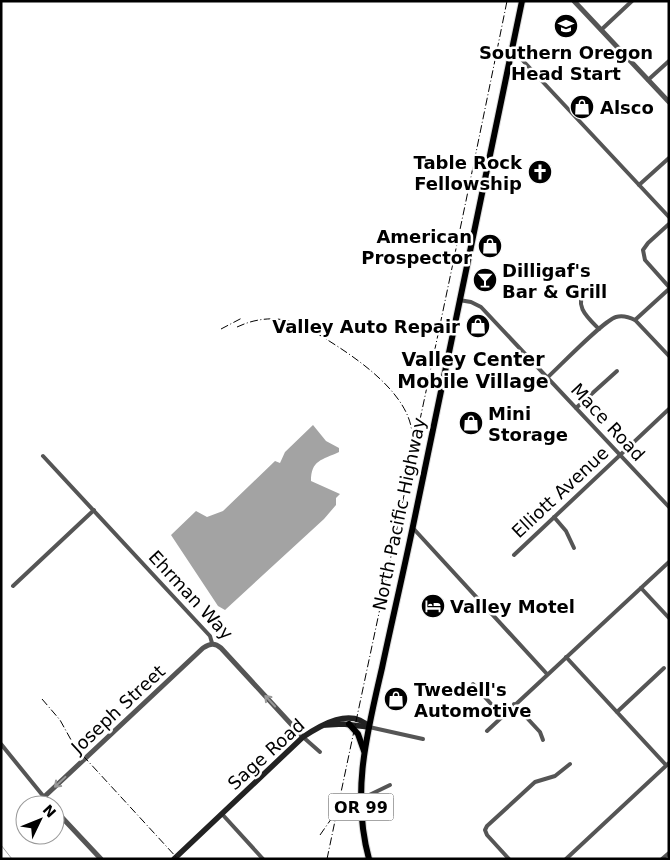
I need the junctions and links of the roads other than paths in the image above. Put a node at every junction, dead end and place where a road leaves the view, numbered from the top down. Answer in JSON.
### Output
{"nodes":[{"id":1,"x":522,"y":1,"type":"edge"},
{"id":2,"x":574,"y":1,"type":"edge"},
{"id":3,"x":632,"y":1,"type":"edge"},
{"id":4,"x":601,"y":30,"type":"junction"},
{"id":5,"x":513,"y":50,"type":"junction"},
{"id":6,"x":669,"y":61,"type":"edge"},
{"id":7,"x":648,"y":80,"type":"junction"},
{"id":8,"x":669,"y":102,"type":"edge"},
{"id":9,"x":669,"y":158,"type":"edge"},
{"id":10,"x":639,"y":185,"type":"junction"},
{"id":11,"x":669,"y":217,"type":"edge"},
{"id":12,"x":669,"y":224,"type":"edge"},
{"id":13,"x":669,"y":288,"type":"edge"},
{"id":14,"x":586,"y":289,"type":"dead end"},
{"id":15,"x":459,"y":300,"type":"junction"},
{"id":16,"x":635,"y":320,"type":"junction"},
{"id":17,"x":599,"y":329,"type":"junction"},
{"id":18,"x":669,"y":356,"type":"edge"},
{"id":19,"x":616,"y":371,"type":"dead end"},
{"id":20,"x":548,"y":377,"type":"junction"},
{"id":21,"x":576,"y":408,"type":"junction"},
{"id":22,"x":669,"y":409,"type":"edge"},
{"id":23,"x":620,"y":455,"type":"junction"},
{"id":24,"x":44,"y":456,"type":"dead end"},
{"id":25,"x":669,"y":507,"type":"edge"},
{"id":26,"x":94,"y":510,"type":"junction"},
{"id":27,"x":554,"y":517,"type":"junction"},
{"id":28,"x":412,"y":527,"type":"junction"},
{"id":29,"x":574,"y":548,"type":"dead end"},
{"id":30,"x":514,"y":554,"type":"dead end"},
{"id":31,"x":669,"y":562,"type":"edge"},
{"id":32,"x":13,"y":586,"type":"dead end"},
{"id":33,"x":641,"y":588,"type":"junction"},
{"id":34,"x":669,"y":618,"type":"edge"},
{"id":35,"x":212,"y":643,"type":"junction"},
{"id":36,"x":566,"y":657,"type":"junction"},
{"id":37,"x":664,"y":668,"type":"dead end"},
{"id":38,"x":547,"y":674,"type":"junction"},
{"id":39,"x":473,"y":684,"type":"dead end"},
{"id":40,"x":514,"y":704,"type":"junction"},
{"id":41,"x":617,"y":712,"type":"junction"},
{"id":42,"x":502,"y":716,"type":"junction"},
{"id":43,"x":349,"y":724,"type":"junction"},
{"id":44,"x":324,"y":725,"type":"junction"},
{"id":45,"x":369,"y":727,"type":"junction"},
{"id":46,"x":487,"y":731,"type":"dead end"},
{"id":47,"x":303,"y":737,"type":"junction"},
{"id":48,"x":423,"y":739,"type":"dead end"},
{"id":49,"x":543,"y":740,"type":"dead end"},
{"id":50,"x":1,"y":744,"type":"edge"},
{"id":51,"x":320,"y":752,"type":"dead end"},
{"id":52,"x":364,"y":754,"type":"junction"},
{"id":53,"x":570,"y":764,"type":"dead end"},
{"id":54,"x":667,"y":764,"type":"edge"},
{"id":55,"x":390,"y":785,"type":"dead end"},
{"id":56,"x":42,"y":795,"type":"edge"},
{"id":57,"x":46,"y":795,"type":"edge"},
{"id":58,"x":360,"y":799,"type":"junction"},
{"id":59,"x":222,"y":814,"type":"junction"},
{"id":60,"x":65,"y":821,"type":"edge"},
{"id":61,"x":669,"y":853,"type":"edge"},
{"id":62,"x":101,"y":859,"type":"edge"},
{"id":63,"x":174,"y":859,"type":"edge"},
{"id":64,"x":263,"y":859,"type":"edge"},
{"id":65,"x":369,"y":859,"type":"edge"},
{"id":66,"x":509,"y":859,"type":"edge"},
{"id":67,"x":566,"y":859,"type":"edge"},
{"id":68,"x":662,"y":859,"type":"edge"}],
"edges":[{"from":1,"to":5,"type":"main road","name":"North Pacific Highway","number":"OR 99"},
{"from":2,"to":4,"type":"street"},
{"from":3,"to":4,"type":"street"},
{"from":4,"to":7,"type":"street"},
{"from":5,"to":10,"type":"street"},
{"from":5,"to":15,"type":"main road","name":"North Pacific Highway","number":"OR 99"},
{"from":6,"to":7,"type":"street"},
{"from":7,"to":8,"type":"street"},
{"from":9,"to":10,"type":"street"},
{"from":10,"to":11,"type":"street"},
{"from":12,"to":13,"type":"street"},
{"from":13,"to":16,"type":"street"},
{"from":14,"to":17,"type":"street"},
{"from":15,"to":20,"type":"street","name":"Mace Road"},
{"from":15,"to":28,"type":"main road","name":"North Pacific Highway","number":"OR 99"},
{"from":16,"to":17,"type":"street"},
{"from":16,"to":18,"type":"street"},
{"from":17,"to":20,"type":"street"},
{"from":19,"to":21,"type":"street"},
{"from":20,"to":21,"type":"street","name":"Mace Road"},
{"from":21,"to":23,"type":"street","name":"Mace Road"},
{"from":22,"to":23,"type":"street","name":"Elliott Avenue"},
{"from":23,"to":25,"type":"street","name":"Mace Road"},
{"from":23,"to":27,"type":"street","name":"Elliott Avenue"},
{"from":24,"to":26,"type":"street","name":"Ehrman Way"},
{"from":26,"to":32,"type":"street"},
{"from":26,"to":35,"type":"street","name":"Ehrman Way"},
{"from":27,"to":29,"type":"street"},
{"from":27,"to":30,"type":"street","name":"Elliott Avenue"},
{"from":28,"to":38,"type":"street"},
{"from":28,"to":45,"type":"main road","name":"North Pacific Highway","number":"OR 99"},
{"from":31,"to":33,"type":"street"},
{"from":33,"to":34,"type":"street"},
{"from":33,"to":36,"type":"street"},
{"from":47,"to":35,"type":"street","name":"Ehrman Way","one_way":true},
{"from":35,"to":57,"type":"street","name":"Joseph Street","one_way":true},
{"from":36,"to":38,"type":"street"},
{"from":36,"to":41,"type":"street"},
{"from":37,"to":41,"type":"street"},
{"from":38,"to":40,"type":"street"},
{"from":39,"to":42,"type":"street"},
{"from":40,"to":42,"type":"street"},
{"from":40,"to":49,"type":"street"},
{"from":41,"to":54,"type":"street"},
{"from":42,"to":46,"type":"street"},
{"from":43,"to":44,"type":"main road"},
{"from":43,"to":45,"type":"main road"},
{"from":43,"to":52,"type":"main road"},
{"from":44,"to":45,"type":"main road","name":"Sage Road"},
{"from":44,"to":47,"type":"main road","name":"Sage Road"},
{"from":45,"to":48,"type":"street","name":"Sage Road"},
{"from":45,"to":52,"type":"main road","name":"North Pacific Highway","number":"OR 99"},
{"from":47,"to":51,"type":"street","name":"Ehrman Way"},
{"from":47,"to":59,"type":"main road","name":"Sage Road"},
{"from":50,"to":56,"type":"street"},
{"from":52,"to":58,"type":"main road","name":"North Pacific Highway","number":"OR 99"},
{"from":53,"to":66,"type":"street"},
{"from":54,"to":67,"type":"street"},
{"from":55,"to":58,"type":"street"},
{"from":58,"to":65,"type":"main road","name":"North Pacific Highway","number":"OR 99"},
{"from":59,"to":63,"type":"main road","name":"Sage Road"},
{"from":59,"to":64,"type":"street"},
{"from":60,"to":62,"type":"street"},
{"from":61,"to":68,"type":"street"}]}
